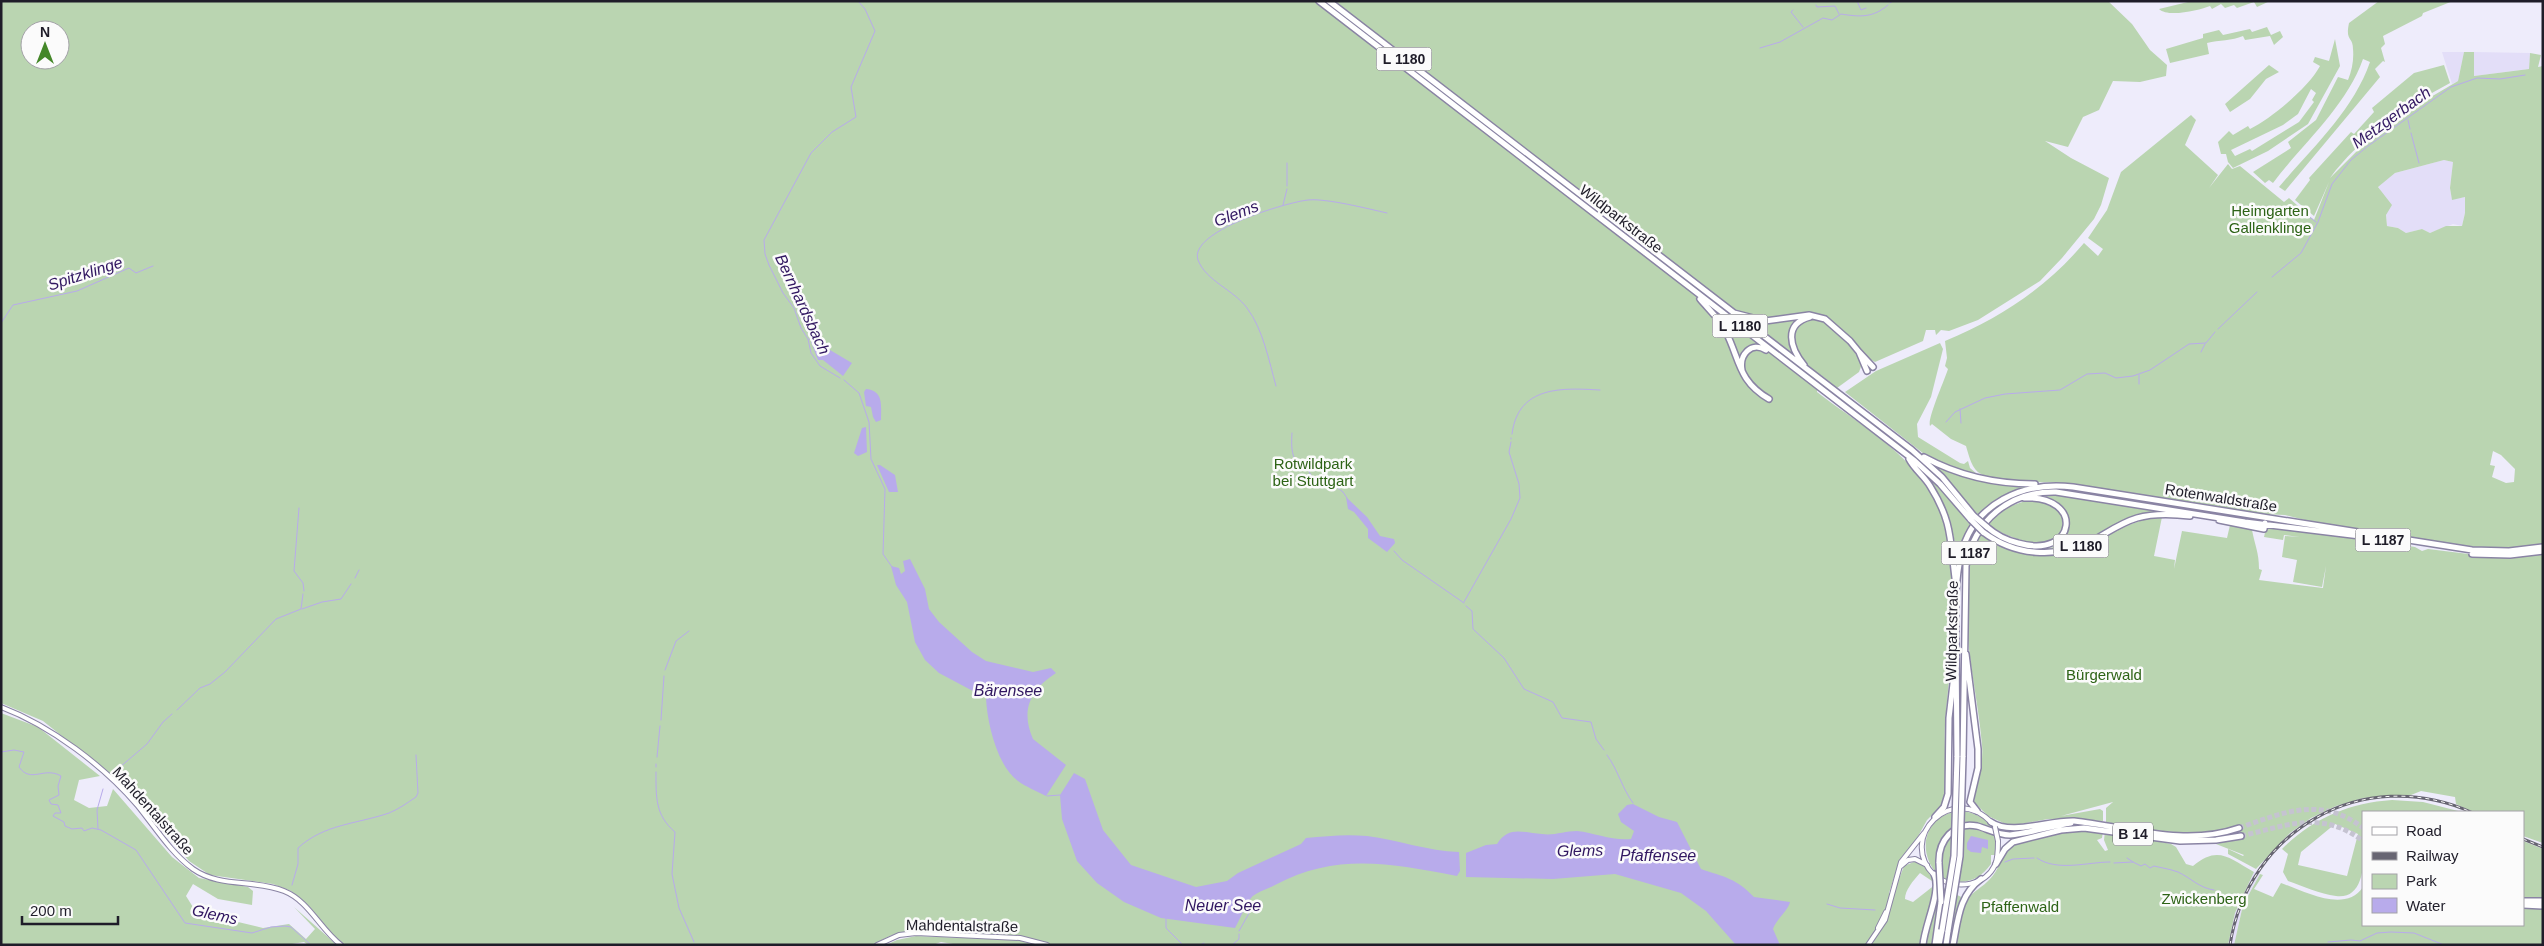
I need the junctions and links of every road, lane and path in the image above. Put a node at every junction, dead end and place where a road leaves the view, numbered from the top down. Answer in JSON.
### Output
{"nodes":[{"id":1,"x":1319,"y":1,"type":"edge"},
{"id":2,"x":1329,"y":1,"type":"edge"},
{"id":3,"x":1478,"y":120,"type":"junction"},
{"id":4,"x":1488,"y":128,"type":"junction"},
{"id":5,"x":1694,"y":291,"type":"junction"},
{"id":6,"x":1731,"y":312,"type":"junction"},
{"id":7,"x":1815,"y":316,"type":"junction"},
{"id":8,"x":1859,"y":352,"type":"junction"},
{"id":9,"x":1786,"y":361,"type":"junction"},
{"id":10,"x":1874,"y":367,"type":"dead end"},
{"id":11,"x":1808,"y":370,"type":"junction"},
{"id":12,"x":1867,"y":371,"type":"dead end"},
{"id":13,"x":1744,"y":375,"type":"junction"},
{"id":14,"x":1769,"y":399,"type":"dead end"},
{"id":15,"x":1912,"y":450,"type":"junction"},
{"id":16,"x":1907,"y":456,"type":"junction"},
{"id":17,"x":2044,"y":485,"type":"junction"},
{"id":18,"x":2019,"y":498,"type":"junction"},
{"id":19,"x":1972,"y":518,"type":"junction"},
{"id":20,"x":2230,"y":519,"type":"junction"},
{"id":21,"x":2219,"y":520,"type":"junction"},
{"id":22,"x":2264,"y":526,"type":"junction"},
{"id":23,"x":1985,"y":530,"type":"junction"},
{"id":24,"x":2543,"y":549,"type":"edge"},
{"id":25,"x":1957,"y":590,"type":"junction"},
{"id":26,"x":1964,"y":629,"type":"junction"},
{"id":27,"x":1956,"y":665,"type":"junction"},
{"id":28,"x":1,"y":707,"type":"edge"},
{"id":29,"x":1960,"y":757,"type":"junction"},
{"id":30,"x":1978,"y":811,"type":"junction"},
{"id":31,"x":1935,"y":817,"type":"junction"},
{"id":32,"x":1991,"y":822,"type":"junction"},
{"id":33,"x":2084,"y":822,"type":"junction"},
{"id":34,"x":2239,"y":828,"type":"tunnel mouth"},
{"id":35,"x":1925,"y":830,"type":"junction"},
{"id":36,"x":2241,"y":836,"type":"tunnel mouth"},
{"id":37,"x":1996,"y":864,"type":"junction"},
{"id":38,"x":1927,"y":865,"type":"junction"},
{"id":39,"x":1899,"y":868,"type":"junction"},
{"id":40,"x":1934,"y":874,"type":"junction"},
{"id":41,"x":1981,"y":879,"type":"junction"},
{"id":42,"x":2524,"y":901,"type":"edge"},
{"id":43,"x":2543,"y":901,"type":"edge"},
{"id":44,"x":2524,"y":905,"type":"edge"},
{"id":45,"x":2543,"y":906,"type":"edge"},
{"id":46,"x":1945,"y":931,"type":"junction"},
{"id":47,"x":341,"y":945,"type":"edge"},
{"id":48,"x":877,"y":945,"type":"edge"},
{"id":49,"x":1047,"y":945,"type":"edge"},
{"id":50,"x":1868,"y":945,"type":"edge"},
{"id":51,"x":1923,"y":945,"type":"edge"},
{"id":52,"x":1935,"y":945,"type":"edge"},
{"id":53,"x":1939,"y":945,"type":"edge"},
{"id":54,"x":1946,"y":945,"type":"edge"},
{"id":55,"x":1953,"y":945,"type":"edge"}],
"edges":[{"from":1,"to":3,"type":"highway","name":"Wildparkstraße","number":"L 1180"},
{"from":2,"to":3,"type":"highway","name":"Wildparkstraße","number":"L 1180"},
{"from":3,"to":4,"type":"highway","name":"Wildparkstraße","number":"L 1180"},
{"from":4,"to":5,"type":"highway","name":"Wildparkstraße","number":"L 1180"},
{"from":4,"to":6,"type":"highway","name":"Wildparkstraße","number":"L 1180"},
{"from":5,"to":9,"type":"highway","name":"Wildparkstraße","number":"L 1180"},
{"from":5,"to":13,"type":"highway","number":"L 1180"},
{"from":6,"to":7,"type":"highway","number":"L 1180"},
{"from":6,"to":11,"type":"highway","name":"Wildparkstraße","number":"L 1180"},
{"from":7,"to":8,"type":"highway"},
{"from":7,"to":11,"type":"highway","number":"L 1180"},
{"from":8,"to":10,"type":"highway"},
{"from":8,"to":12,"type":"highway"},
{"from":9,"to":13,"type":"highway","number":"L 1180"},
{"from":9,"to":16,"type":"highway","name":"Wildparkstraße","number":"L 1180"},
{"from":11,"to":15,"type":"highway","name":"Wildparkstraße","number":"L 1180"},
{"from":13,"to":14,"type":"highway","number":"L 1180"},
{"from":15,"to":17,"type":"highway","number":"L 1180"},
{"from":15,"to":19,"type":"highway","number":"L 1180"},
{"from":16,"to":19,"type":"highway","number":"L 1180"},
{"from":16,"to":25,"type":"highway","number":"L 1187"},
{"from":17,"to":24,"type":"highway","name":"Rotenwaldstraße","number":"L 1187"},
{"from":17,"to":25,"type":"highway","name":"Rotenwaldstraße","number":"L 1187"},
{"from":18,"to":20,"type":"highway","name":"Rotenwaldstraße","number":"L 1187"},
{"from":18,"to":23,"type":"highway","number":"L 1180"},
{"from":18,"to":26,"type":"highway","name":"Wildparkstraße","number":"L 1187"},
{"from":19,"to":23,"type":"highway","number":"L 1180","bridge":true},
{"from":20,"to":21,"type":"highway","number":"L 1180"},
{"from":20,"to":22,"type":"highway","name":"Rotenwaldstraße","number":"L 1187"},
{"from":21,"to":22,"type":"highway","name":"Rotenwaldstraße","number":"L 1187"},
{"from":21,"to":23,"type":"highway","number":"L 1180"},
{"from":22,"to":24,"type":"highway","name":"Rotenwaldstraße","number":"L 1187"},
{"from":25,"to":27,"type":"highway","name":"Wildparkstraße","number":"L 1187"},
{"from":26,"to":29,"type":"highway","name":"Wildparkstraße"},
{"from":26,"to":30,"type":"highway"},
{"from":27,"to":29,"type":"highway","name":"Wildparkstraße"},
{"from":27,"to":31,"type":"highway","number":"L 1187"},
{"from":28,"to":47,"type":"main road","name":"Mahdentalstraße"},
{"from":29,"to":46,"type":"highway","bridge":true},
{"from":30,"to":31,"type":"main road"},
{"from":30,"to":32,"type":"main road"},
{"from":31,"to":35,"type":"main road","number":"L 1187"},
{"from":32,"to":33,"type":"highway"},
{"from":32,"to":37,"type":"main road","bridge":true},
{"from":33,"to":34,"type":"highway","number":"B 14"},
{"from":33,"to":52,"type":"highway","number":"B 14","bridge":true},
{"from":35,"to":38,"type":"main road"},
{"from":35,"to":39,"type":"main road","number":"L 1187"},
{"from":36,"to":37,"type":"highway","number":"B 14"},
{"from":37,"to":41,"type":"main road","number":"B 14"},
{"from":38,"to":39,"type":"main road"},
{"from":38,"to":40,"type":"main road"},
{"from":39,"to":50,"type":"main road","number":"L 1187"},
{"from":40,"to":41,"type":"main road"},
{"from":40,"to":51,"type":"highway"},
{"from":41,"to":55,"type":"highway","number":"B 14"},
{"from":42,"to":43,"type":"highway"},
{"from":44,"to":45,"type":"highway"},
{"from":46,"to":53,"type":"highway"},
{"from":46,"to":54,"type":"highway"},
{"from":48,"to":49,"type":"main road","name":"Mahdentalstraße"}]}
